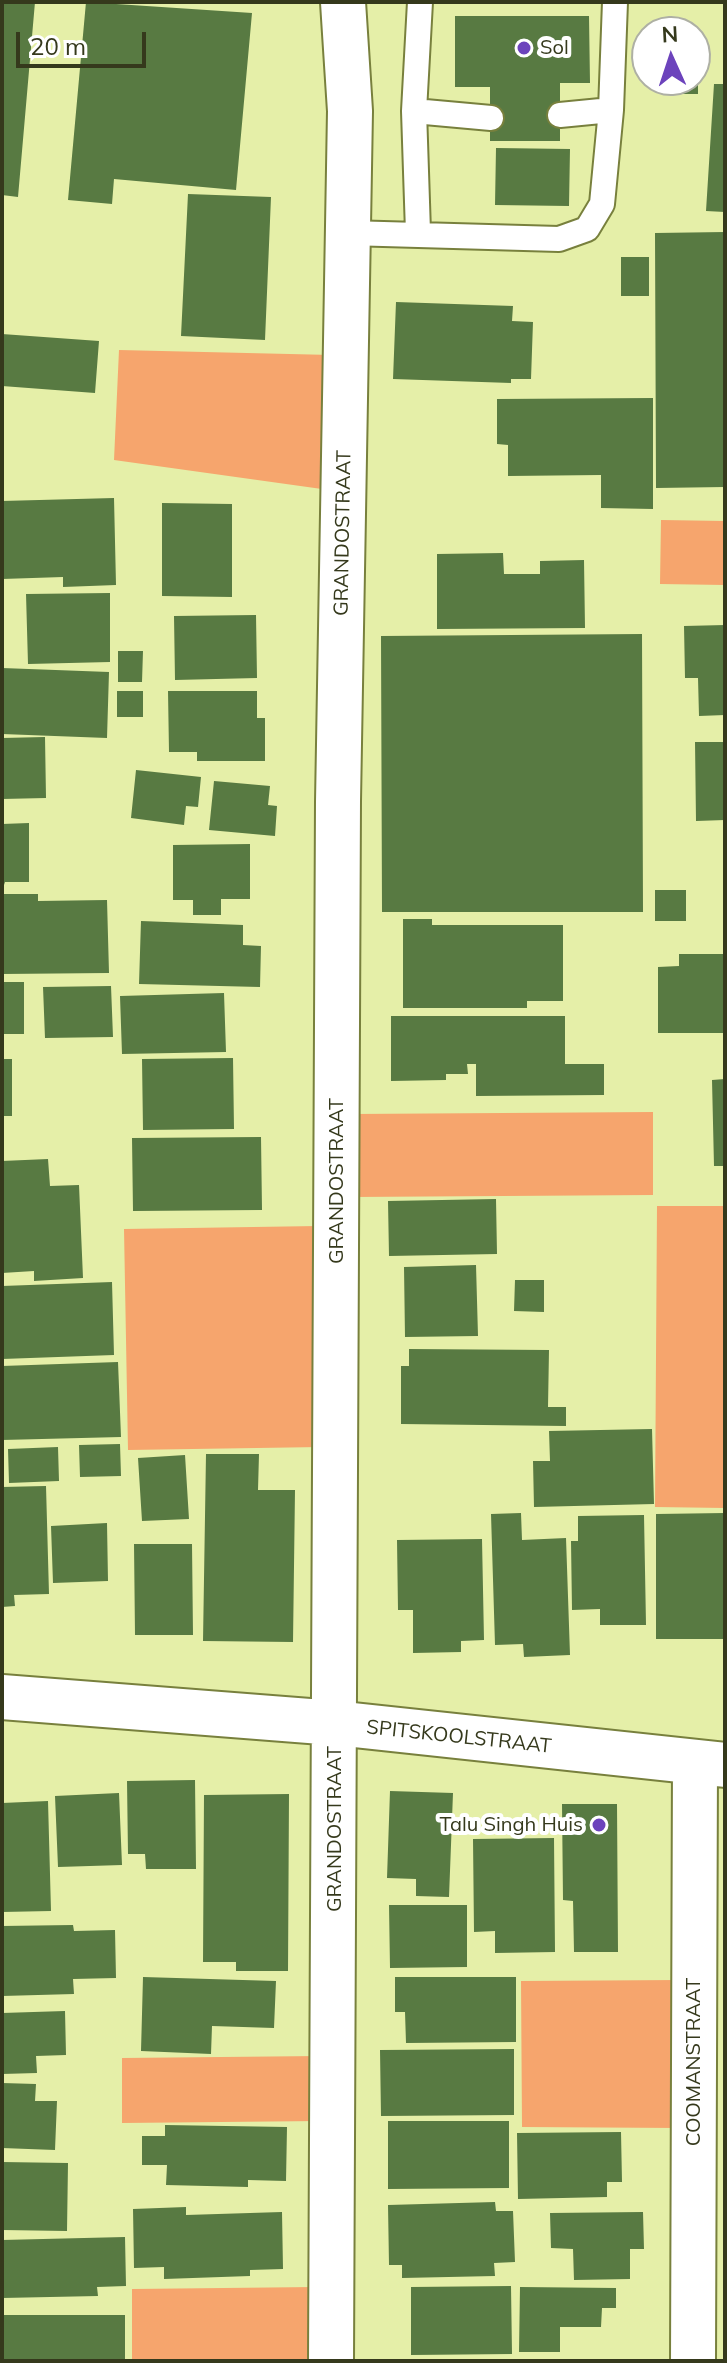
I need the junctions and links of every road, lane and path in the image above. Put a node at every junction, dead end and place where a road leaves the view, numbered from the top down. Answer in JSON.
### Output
{"nodes":[{"id":1,"x":343,"y":2,"type":"edge"},
{"id":2,"x":420,"y":2,"type":"edge"},
{"id":3,"x":615,"y":2,"type":"edge"},
{"id":4,"x":611,"y":110,"type":"junction"},
{"id":5,"x":414,"y":111,"type":"junction"},
{"id":6,"x":560,"y":115,"type":"dead end"},
{"id":7,"x":491,"y":118,"type":"dead end"},
{"id":8,"x":418,"y":232,"type":"junction"},
{"id":9,"x":348,"y":233,"type":"junction"},
{"id":10,"x":2,"y":1697,"type":"edge"},
{"id":11,"x":335,"y":1723,"type":"junction"},
{"id":12,"x":710,"y":1764,"type":"edge"},
{"id":13,"x":331,"y":2361,"type":"edge"},
{"id":14,"x":693,"y":2361,"type":"edge"}],
"edges":[{"from":1,"to":9,"type":"street","name":"GRANDOSTRAAT"},
{"from":2,"to":5,"type":"lane"},
{"from":3,"to":4,"type":"lane"},
{"from":4,"to":6,"type":"lane"},
{"from":4,"to":8,"type":"lane"},
{"from":5,"to":7,"type":"lane"},
{"from":5,"to":8,"type":"lane"},
{"from":8,"to":9,"type":"lane"},
{"from":9,"to":11,"type":"street","name":"GRANDOSTRAAT"},
{"from":10,"to":11,"type":"street","name":"SPITSKOOLSTRAAT"},
{"from":11,"to":12,"type":"street","name":"SPITSKOOLSTRAAT"},
{"from":11,"to":13,"type":"street","name":"GRANDOSTRAAT"},
{"from":12,"to":14,"type":"street","name":"COOMANSTRAAT"}]}
